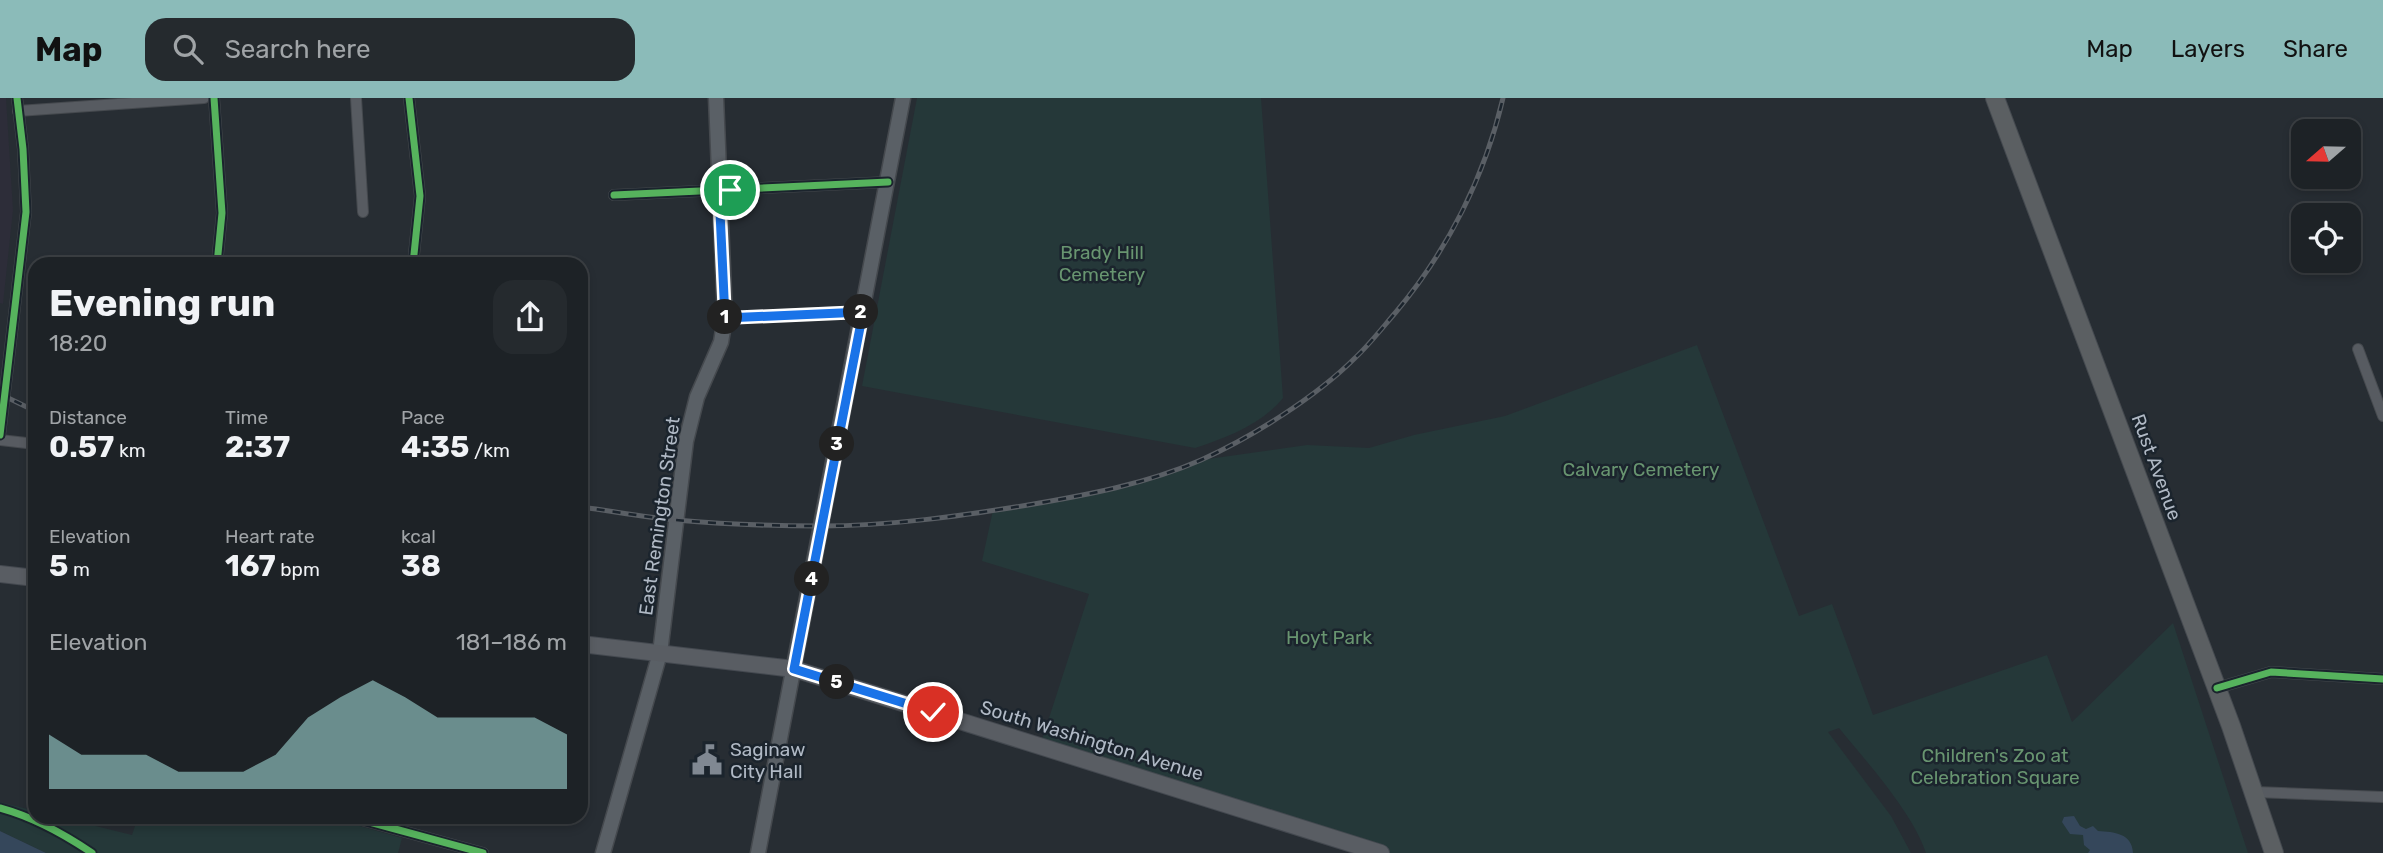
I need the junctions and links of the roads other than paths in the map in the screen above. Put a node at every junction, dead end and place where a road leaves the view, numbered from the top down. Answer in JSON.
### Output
{"nodes":[{"id":1,"x":17,"y":98,"type":"edge"},
{"id":2,"x":204,"y":98,"type":"edge"},
{"id":3,"x":214,"y":98,"type":"edge"},
{"id":4,"x":356,"y":98,"type":"edge"},
{"id":5,"x":409,"y":98,"type":"edge"},
{"id":6,"x":716,"y":98,"type":"edge"},
{"id":7,"x":903,"y":98,"type":"edge"},
{"id":8,"x":1996,"y":98,"type":"edge"},
{"id":9,"x":18,"y":111,"type":"junction"},
{"id":10,"x":888,"y":182,"type":"junction"},
{"id":11,"x":719,"y":191,"type":"junction"},
{"id":12,"x":614,"y":195,"type":"dead end"},
{"id":13,"x":363,"y":212,"type":"dead end"},
{"id":14,"x":218,"y":257,"type":"edge"},
{"id":15,"x":414,"y":257,"type":"edge"},
{"id":16,"x":863,"y":312,"type":"junction"},
{"id":17,"x":725,"y":318,"type":"junction"},
{"id":18,"x":2358,"y":349,"type":"dead end"},
{"id":19,"x":2383,"y":416,"type":"edge"},
{"id":20,"x":0,"y":437,"type":"edge"},
{"id":21,"x":28,"y":443,"type":"edge"},
{"id":22,"x":0,"y":574,"type":"edge"},
{"id":23,"x":28,"y":577,"type":"edge"},
{"id":24,"x":588,"y":645,"type":"edge"},
{"id":25,"x":660,"y":653,"type":"junction"},
{"id":26,"x":794,"y":669,"type":"junction"},
{"id":27,"x":2383,"y":679,"type":"edge"},
{"id":28,"x":2217,"y":688,"type":"junction"},
{"id":29,"x":2255,"y":792,"type":"junction"},
{"id":30,"x":2383,"y":797,"type":"edge"},
{"id":31,"x":377,"y":824,"type":"edge"},
{"id":32,"x":483,"y":853,"type":"edge"},
{"id":33,"x":603,"y":853,"type":"edge"},
{"id":34,"x":758,"y":853,"type":"edge"},
{"id":35,"x":1381,"y":853,"type":"edge"},
{"id":36,"x":2274,"y":853,"type":"edge"}],
"edges":[{"from":1,"to":9,"type":"street"},
{"from":2,"to":9,"type":"street"},
{"from":3,"to":14,"type":"street"},
{"from":4,"to":13,"type":"street"},
{"from":5,"to":15,"type":"street"},
{"from":6,"to":11,"type":"main road","name":"East Remington Street"},
{"from":7,"to":10,"type":"main road"},
{"from":8,"to":28,"type":"highway","name":"Rust Avenue"},
{"from":9,"to":20,"type":"street"},
{"from":10,"to":11,"type":"street"},
{"from":10,"to":16,"type":"main road"},
{"from":11,"to":12,"type":"street"},
{"from":11,"to":17,"type":"main road","name":"East Remington Street"},
{"from":16,"to":17,"type":"street"},
{"from":16,"to":26,"type":"main road"},
{"from":17,"to":25,"type":"main road","name":"East Remington Street"},
{"from":18,"to":19,"type":"street"},
{"from":20,"to":21,"type":"street"},
{"from":22,"to":23,"type":"main road"},
{"from":24,"to":25,"type":"main road","name":"South Washington Avenue"},
{"from":25,"to":26,"type":"main road","name":"South Washington Avenue"},
{"from":25,"to":33,"type":"main road","name":"East Remington Street"},
{"from":26,"to":34,"type":"main road"},
{"from":26,"to":35,"type":"main road","name":"South Washington Avenue"},
{"from":27,"to":28,"type":"street"},
{"from":28,"to":29,"type":"highway","name":"Rust Avenue"},
{"from":29,"to":30,"type":"street"},
{"from":29,"to":36,"type":"highway","name":"Rust Avenue"},
{"from":31,"to":32,"type":"street"}]}
